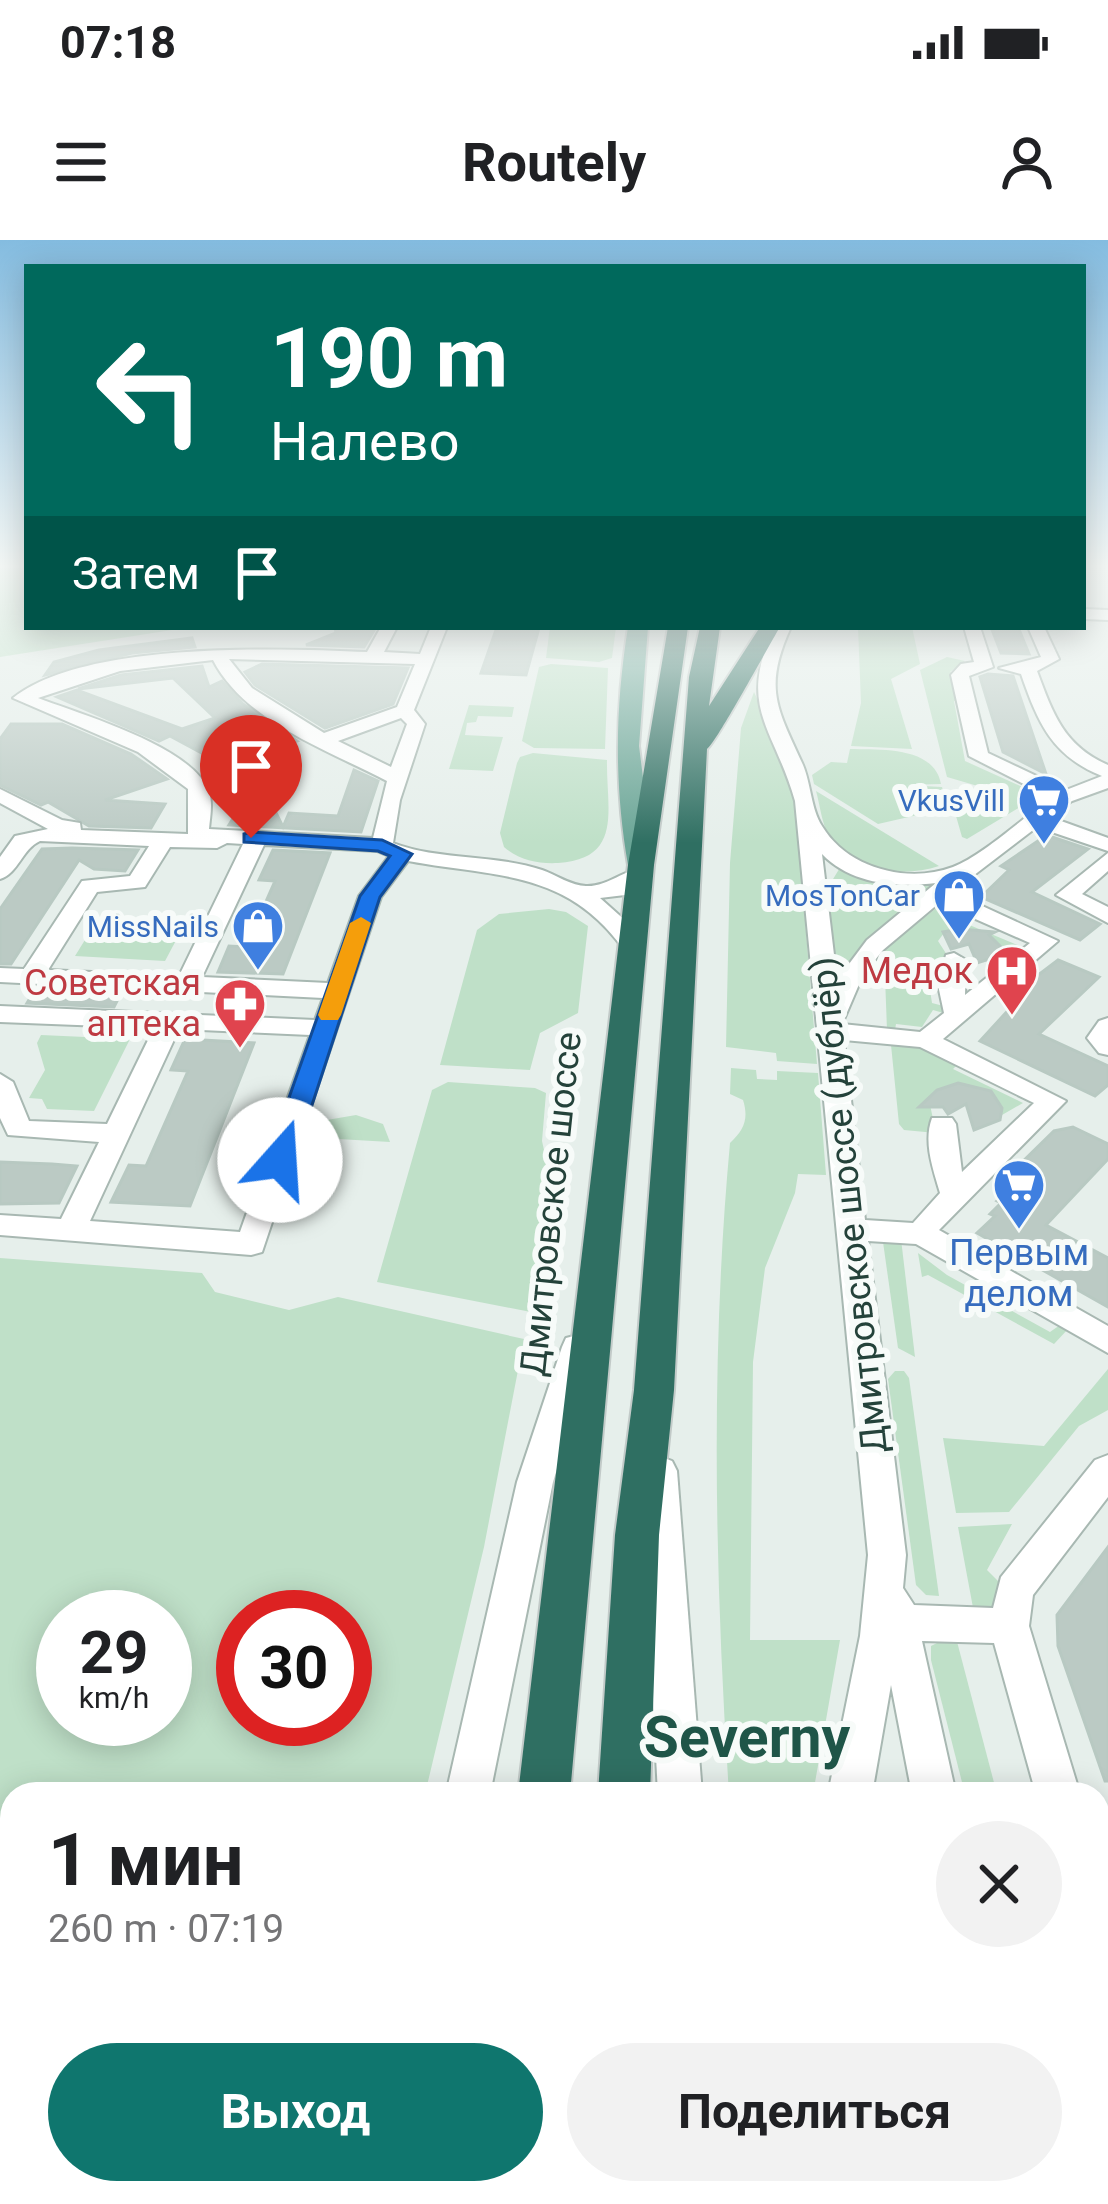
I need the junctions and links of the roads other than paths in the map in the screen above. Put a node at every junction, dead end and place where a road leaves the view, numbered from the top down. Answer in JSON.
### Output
{"nodes":[{"id":1,"x":426,"y":659,"type":"edge"},
{"id":2,"x":233,"y":660,"type":"edge"},
{"id":3,"x":634,"y":660,"type":"edge"},
{"id":4,"x":673,"y":660,"type":"edge"},
{"id":5,"x":703,"y":660,"type":"edge"},
{"id":6,"x":749,"y":660,"type":"edge"},
{"id":7,"x":769,"y":660,"type":"edge"},
{"id":8,"x":982,"y":660,"type":"edge"},
{"id":9,"x":1049,"y":660,"type":"edge"},
{"id":10,"x":221,"y":662,"type":"junction"},
{"id":11,"x":984,"y":667,"type":"junction"},
{"id":12,"x":1028,"y":669,"type":"junction"},
{"id":13,"x":22,"y":698,"type":"junction"},
{"id":14,"x":406,"y":710,"type":"junction"},
{"id":15,"x":0,"y":712,"type":"edge"},
{"id":16,"x":326,"y":739,"type":"junction"},
{"id":17,"x":694,"y":775,"type":"junction"},
{"id":18,"x":1108,"y":777,"type":"edge"},
{"id":19,"x":397,"y":778,"type":"junction"},
{"id":20,"x":0,"y":795,"type":"edge"},
{"id":21,"x":1066,"y":797,"type":"junction"},
{"id":22,"x":807,"y":818,"type":"junction"},
{"id":23,"x":1035,"y":819,"type":"junction"},
{"id":24,"x":199,"y":835,"type":"junction"},
{"id":25,"x":163,"y":840,"type":"junction"},
{"id":26,"x":254,"y":844,"type":"junction"},
{"id":27,"x":1108,"y":845,"type":"edge"},
{"id":28,"x":391,"y":850,"type":"junction"},
{"id":29,"x":1108,"y":860,"type":"edge"},
{"id":30,"x":640,"y":870,"type":"junction"},
{"id":31,"x":964,"y":871,"type":"junction"},
{"id":32,"x":0,"y":872,"type":"edge"},
{"id":33,"x":577,"y":894,"type":"junction"},
{"id":34,"x":940,"y":895,"type":"junction"},
{"id":35,"x":1108,"y":916,"type":"edge"},
{"id":36,"x":632,"y":945,"type":"junction"},
{"id":37,"x":955,"y":960,"type":"dead end"},
{"id":38,"x":0,"y":975,"type":"edge"},
{"id":39,"x":32,"y":976,"type":"junction"},
{"id":40,"x":180,"y":984,"type":"junction"},
{"id":41,"x":337,"y":991,"type":"junction"},
{"id":42,"x":145,"y":1012,"type":"junction"},
{"id":43,"x":957,"y":1015,"type":"junction"},
{"id":44,"x":2,"y":1018,"type":"edge"},
{"id":45,"x":1108,"y":1026,"type":"edge"},
{"id":46,"x":832,"y":1027,"type":"junction"},
{"id":47,"x":325,"y":1028,"type":"junction"},
{"id":48,"x":926,"y":1040,"type":"junction"},
{"id":49,"x":1108,"y":1047,"type":"edge"},
{"id":50,"x":0,"y":1082,"type":"edge"},
{"id":51,"x":942,"y":1124,"type":"dead end"},
{"id":52,"x":116,"y":1134,"type":"junction"},
{"id":53,"x":955,"y":1196,"type":"junction"},
{"id":54,"x":0,"y":1225,"type":"edge"},
{"id":55,"x":850,"y":1228,"type":"junction"},
{"id":56,"x":71,"y":1230,"type":"junction"},
{"id":57,"x":922,"y":1234,"type":"junction"},
{"id":58,"x":595,"y":1296,"type":"junction"},
{"id":59,"x":1108,"y":1341,"type":"edge"},
{"id":60,"x":654,"y":1390,"type":"junction"},
{"id":61,"x":1108,"y":1469,"type":"edge"},
{"id":62,"x":886,"y":1555,"type":"junction"},
{"id":63,"x":897,"y":1622,"type":"junction"},
{"id":64,"x":1009,"y":1626,"type":"junction"},
{"id":65,"x":471,"y":1782,"type":"edge"},
{"id":66,"x":545,"y":1782,"type":"edge"},
{"id":67,"x":625,"y":1782,"type":"edge"},
{"id":68,"x":679,"y":1782,"type":"edge"},
{"id":69,"x":852,"y":1782,"type":"edge"},
{"id":70,"x":931,"y":1782,"type":"edge"},
{"id":71,"x":1054,"y":1782,"type":"edge"}],
"edges":[{"from":1,"to":14,"type":"street"},
{"from":2,"to":10,"type":"street"},
{"from":3,"to":30,"type":"main road"},
{"from":4,"to":30,"type":"highway","name":"Дмитровское шоссе"},
{"from":5,"to":17,"type":"highway"},
{"from":6,"to":17,"type":"highway"},
{"from":7,"to":22,"type":"street","name":"Дмитровское шоссе (дублёр)"},
{"from":8,"to":11,"type":"street"},
{"from":9,"to":12,"type":"street"},
{"from":10,"to":13,"type":"street"},
{"from":10,"to":16,"type":"street"},
{"from":11,"to":12,"type":"street"},
{"from":11,"to":21,"type":"street"},
{"from":12,"to":18,"type":"street"},
{"from":13,"to":15,"type":"street"},
{"from":13,"to":24,"type":"street"},
{"from":14,"to":16,"type":"street"},
{"from":14,"to":19,"type":"street"},
{"from":16,"to":19,"type":"street"},
{"from":17,"to":60,"type":"highway"},
{"from":18,"to":21,"type":"street"},
{"from":19,"to":28,"type":"street"},
{"from":20,"to":24,"type":"street"},
{"from":21,"to":23,"type":"street"},
{"from":22,"to":31,"type":"street"},
{"from":22,"to":46,"type":"street","name":"Дмитровское шоссе (дублёр)"},
{"from":23,"to":27,"type":"street"},
{"from":23,"to":31,"type":"street"},
{"from":24,"to":28,"type":"street"},
{"from":25,"to":26,"type":"street"},
{"from":25,"to":32,"type":"street"},
{"from":25,"to":39,"type":"street"},
{"from":26,"to":28,"type":"street"},
{"from":26,"to":40,"type":"street"},
{"from":28,"to":33,"type":"street"},
{"from":28,"to":41,"type":"street"},
{"from":29,"to":35,"type":"street"},
{"from":30,"to":33,"type":"street"},
{"from":30,"to":36,"type":"highway","name":"Дмитровское шоссе"},
{"from":31,"to":34,"type":"street"},
{"from":33,"to":36,"type":"street"},
{"from":34,"to":43,"type":"street"},
{"from":34,"to":46,"type":"street"},
{"from":36,"to":58,"type":"highway","name":"Дмитровское шоссе"},
{"from":37,"to":43,"type":"street"},
{"from":38,"to":39,"type":"street"},
{"from":39,"to":40,"type":"street"},
{"from":40,"to":41,"type":"street"},
{"from":40,"to":42,"type":"street"},
{"from":41,"to":47,"type":"street"},
{"from":42,"to":44,"type":"street"},
{"from":42,"to":47,"type":"street"},
{"from":42,"to":52,"type":"street"},
{"from":43,"to":48,"type":"street"},
{"from":45,"to":49,"type":"street"},
{"from":46,"to":48,"type":"street"},
{"from":46,"to":55,"type":"street","name":"Дмитровское шоссе (дублёр)"},
{"from":47,"to":56,"type":"street"},
{"from":48,"to":53,"type":"street"},
{"from":50,"to":52,"type":"street"},
{"from":51,"to":53,"type":"street"},
{"from":52,"to":56,"type":"street"},
{"from":53,"to":57,"type":"street"},
{"from":54,"to":56,"type":"street"},
{"from":55,"to":57,"type":"street"},
{"from":55,"to":62,"type":"street","name":"Дмитровское шоссе (дублёр)"},
{"from":57,"to":59,"type":"street"},
{"from":58,"to":65,"type":"street"},
{"from":58,"to":66,"type":"highway","name":"Дмитровское шоссе"},
{"from":60,"to":67,"type":"highway"},
{"from":60,"to":68,"type":"street"},
{"from":61,"to":64,"type":"street"},
{"from":62,"to":63,"type":"street"},
{"from":62,"to":69,"type":"street","name":"Дмитровское шоссе (дублёр)"},
{"from":63,"to":64,"type":"street"},
{"from":63,"to":70,"type":"street"},
{"from":64,"to":71,"type":"street"}]}
